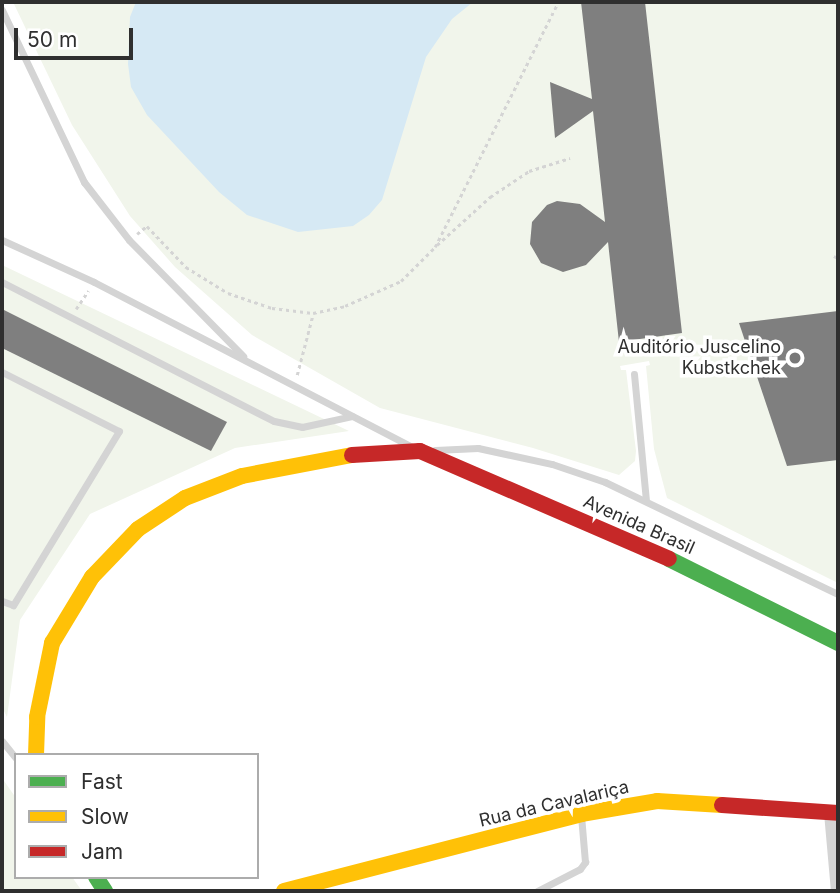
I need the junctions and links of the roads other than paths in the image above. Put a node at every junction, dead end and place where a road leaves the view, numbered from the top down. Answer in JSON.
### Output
{"nodes":[{"id":1,"x":2,"y":10,"type":"edge"},
{"id":2,"x":2,"y":240,"type":"edge"},
{"id":3,"x":2,"y":282,"type":"edge"},
{"id":4,"x":248,"y":361,"type":"junction"},
{"id":5,"x":2,"y":372,"type":"edge"},
{"id":6,"x":634,"y":374,"type":"dead end"},
{"id":7,"x":352,"y":416,"type":"junction"},
{"id":8,"x":420,"y":451,"type":"junction"},
{"id":9,"x":646,"y":500,"type":"junction"},
{"id":10,"x":838,"y":594,"type":"edge"},
{"id":11,"x":2,"y":601,"type":"edge"},
{"id":12,"x":838,"y":643,"type":"edge"},
{"id":13,"x":2,"y":741,"type":"edge"},
{"id":14,"x":36,"y":753,"type":"edge"},
{"id":15,"x":14,"y":756,"type":"edge"},
{"id":16,"x":835,"y":813,"type":"edge"},
{"id":17,"x":581,"y":814,"type":"junction"},
{"id":18,"x":284,"y":891,"type":"edge"},
{"id":19,"x":537,"y":891,"type":"edge"},
{"id":20,"x":838,"y":891,"type":"edge"}],
"edges":[{"from":1,"to":4,"type":"lane"},
{"from":2,"to":4,"type":"lane"},
{"from":3,"to":7,"type":"lane"},
{"from":4,"to":7,"type":"lane"},
{"from":5,"to":11,"type":"lane"},
{"from":6,"to":9,"type":"lane"},
{"from":7,"to":8,"type":"lane"},
{"from":8,"to":9,"type":"lane"},
{"from":8,"to":12,"type":"street","name":"Avenida Brasil"},
{"from":8,"to":14,"type":"street"},
{"from":9,"to":10,"type":"lane"},
{"from":13,"to":15,"type":"lane"},
{"from":16,"to":17,"type":"street","name":"Rua da Cavalariça"},
{"from":16,"to":20,"type":"street"},
{"from":17,"to":18,"type":"street","name":"Rua da Cavalariça"},
{"from":17,"to":19,"type":"lane"}]}
